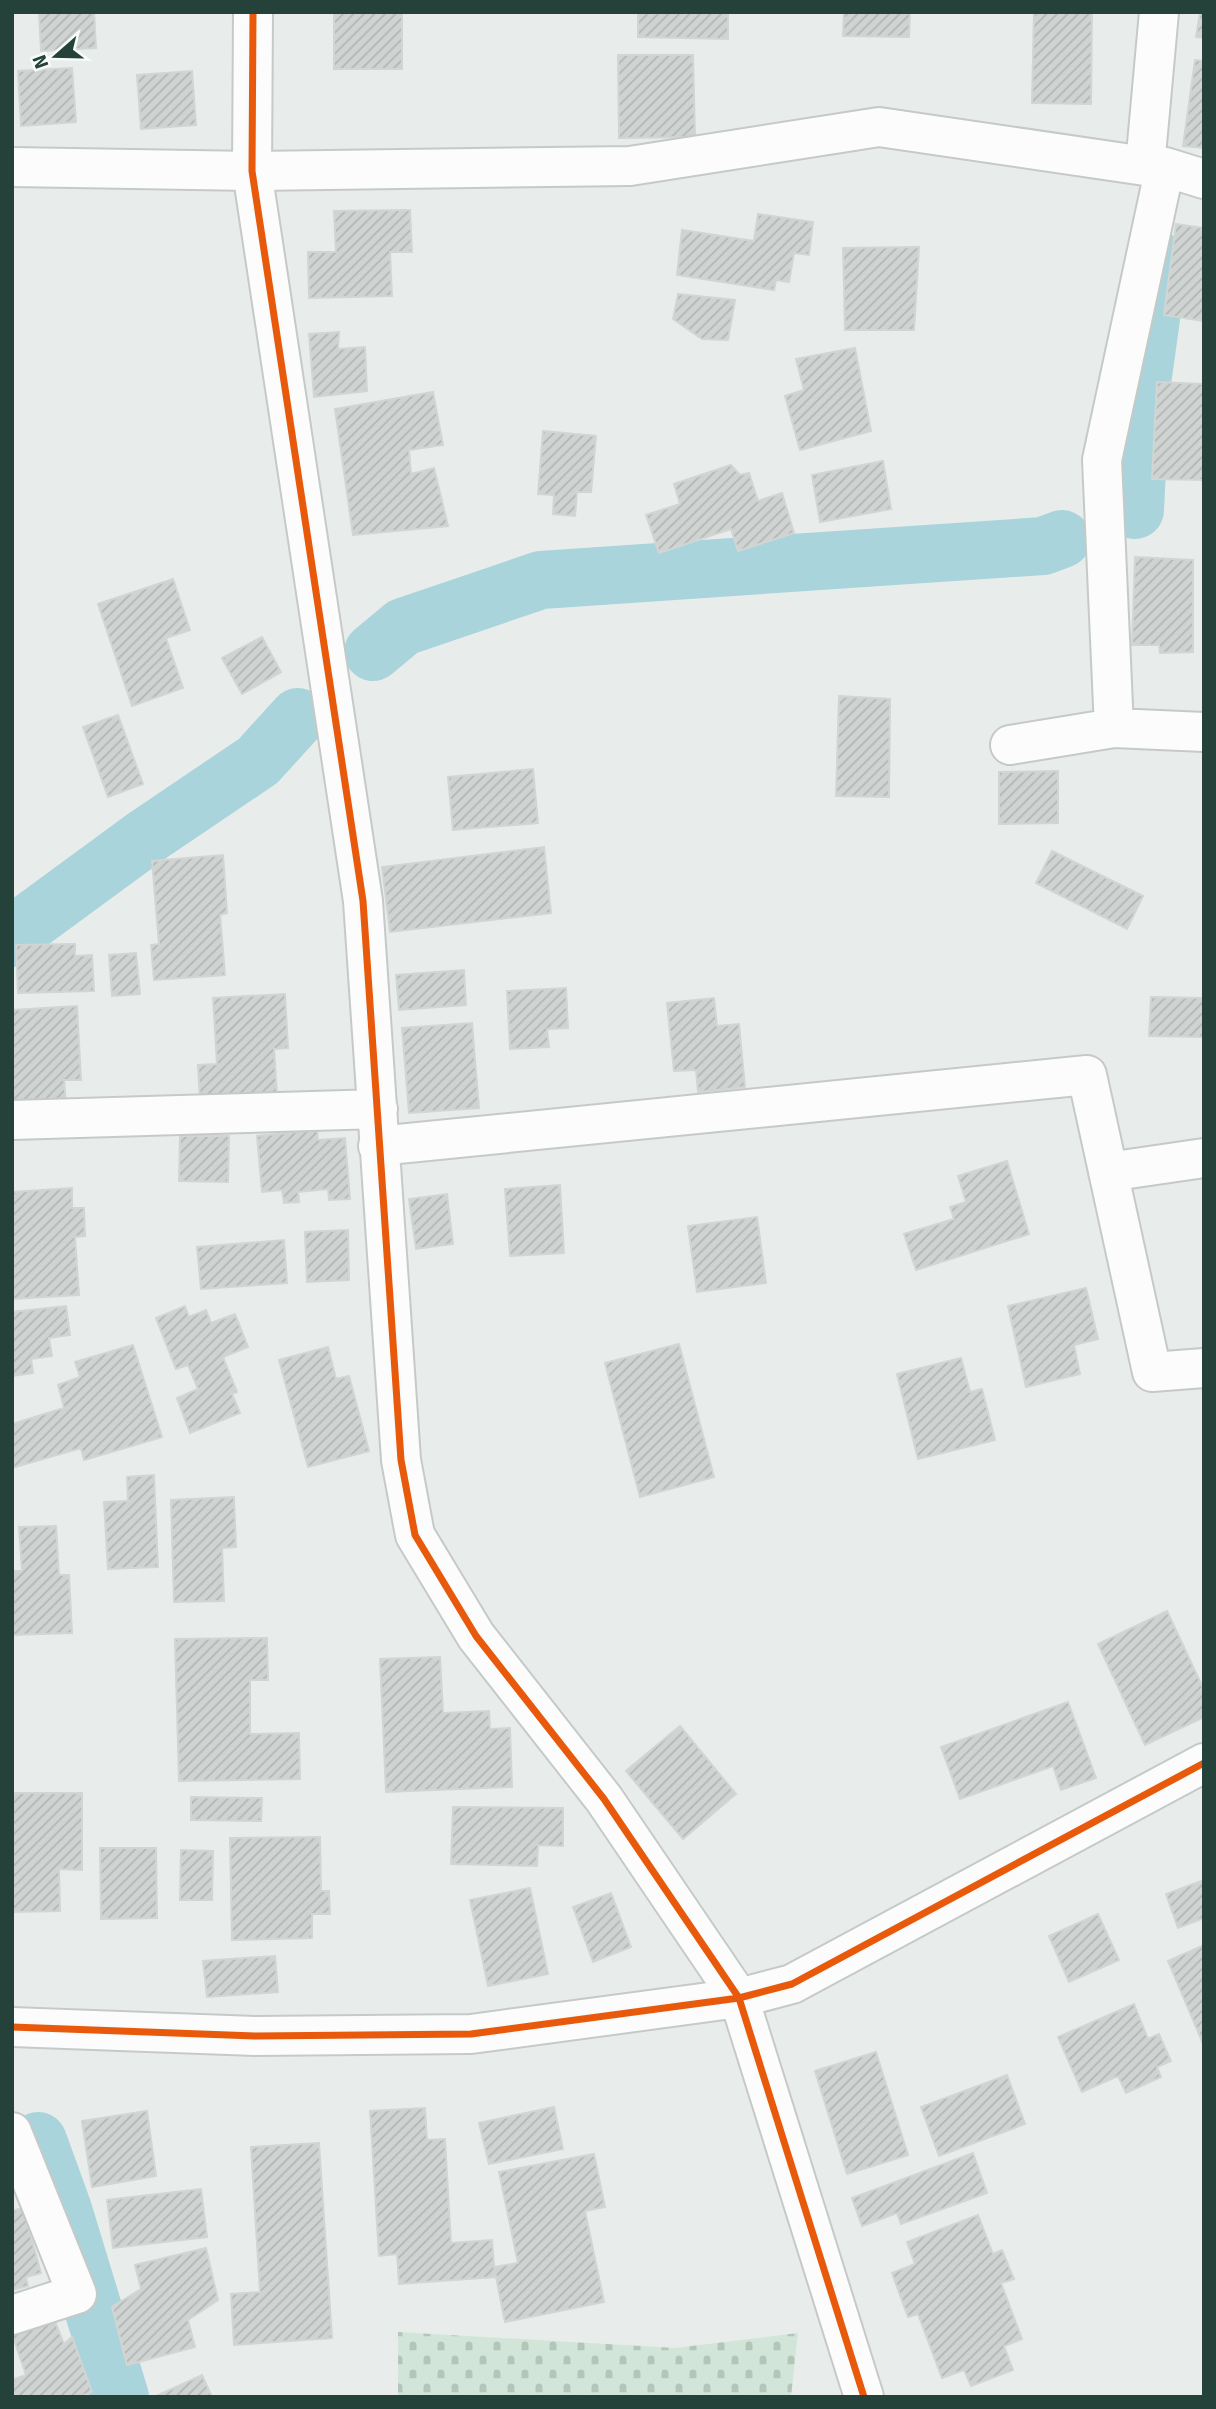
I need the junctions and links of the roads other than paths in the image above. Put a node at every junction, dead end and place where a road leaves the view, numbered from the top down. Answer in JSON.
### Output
{"nodes":[{"id":1,"x":254,"y":12,"type":"edge"},
{"id":2,"x":1158,"y":12,"type":"edge"},
{"id":3,"x":12,"y":167,"type":"edge"},
{"id":4,"x":1155,"y":167,"type":"junction"},
{"id":5,"x":252,"y":171,"type":"junction"},
{"id":6,"x":1204,"y":178,"type":"edge"},
{"id":7,"x":1114,"y":728,"type":"junction"},
{"id":8,"x":1204,"y":732,"type":"edge"},
{"id":9,"x":1010,"y":745,"type":"dead end"},
{"id":10,"x":12,"y":1120,"type":"edge"},
{"id":11,"x":378,"y":1127,"type":"junction"},
{"id":12,"x":1204,"y":1158,"type":"edge"},
{"id":13,"x":1108,"y":1172,"type":"junction"},
{"id":14,"x":1204,"y":1368,"type":"edge"},
{"id":15,"x":1204,"y":1763,"type":"edge"},
{"id":16,"x":739,"y":1998,"type":"junction"},
{"id":17,"x":12,"y":2027,"type":"edge"},
{"id":18,"x":12,"y":2132,"type":"edge"},
{"id":19,"x":12,"y":2315,"type":"edge"},
{"id":20,"x":864,"y":2397,"type":"edge"}],
"edges":[{"from":1,"to":5,"type":"street"},
{"from":2,"to":4,"type":"street"},
{"from":3,"to":5,"type":"street"},
{"from":4,"to":5,"type":"street"},
{"from":4,"to":6,"type":"street"},
{"from":4,"to":7,"type":"street"},
{"from":5,"to":11,"type":"street"},
{"from":7,"to":8,"type":"street"},
{"from":7,"to":9,"type":"street"},
{"from":10,"to":11,"type":"street"},
{"from":11,"to":13,"type":"street"},
{"from":11,"to":16,"type":"street"},
{"from":12,"to":13,"type":"street"},
{"from":13,"to":14,"type":"street"},
{"from":15,"to":16,"type":"street"},
{"from":16,"to":17,"type":"street"},
{"from":16,"to":20,"type":"street"},
{"from":18,"to":19,"type":"street"}]}
